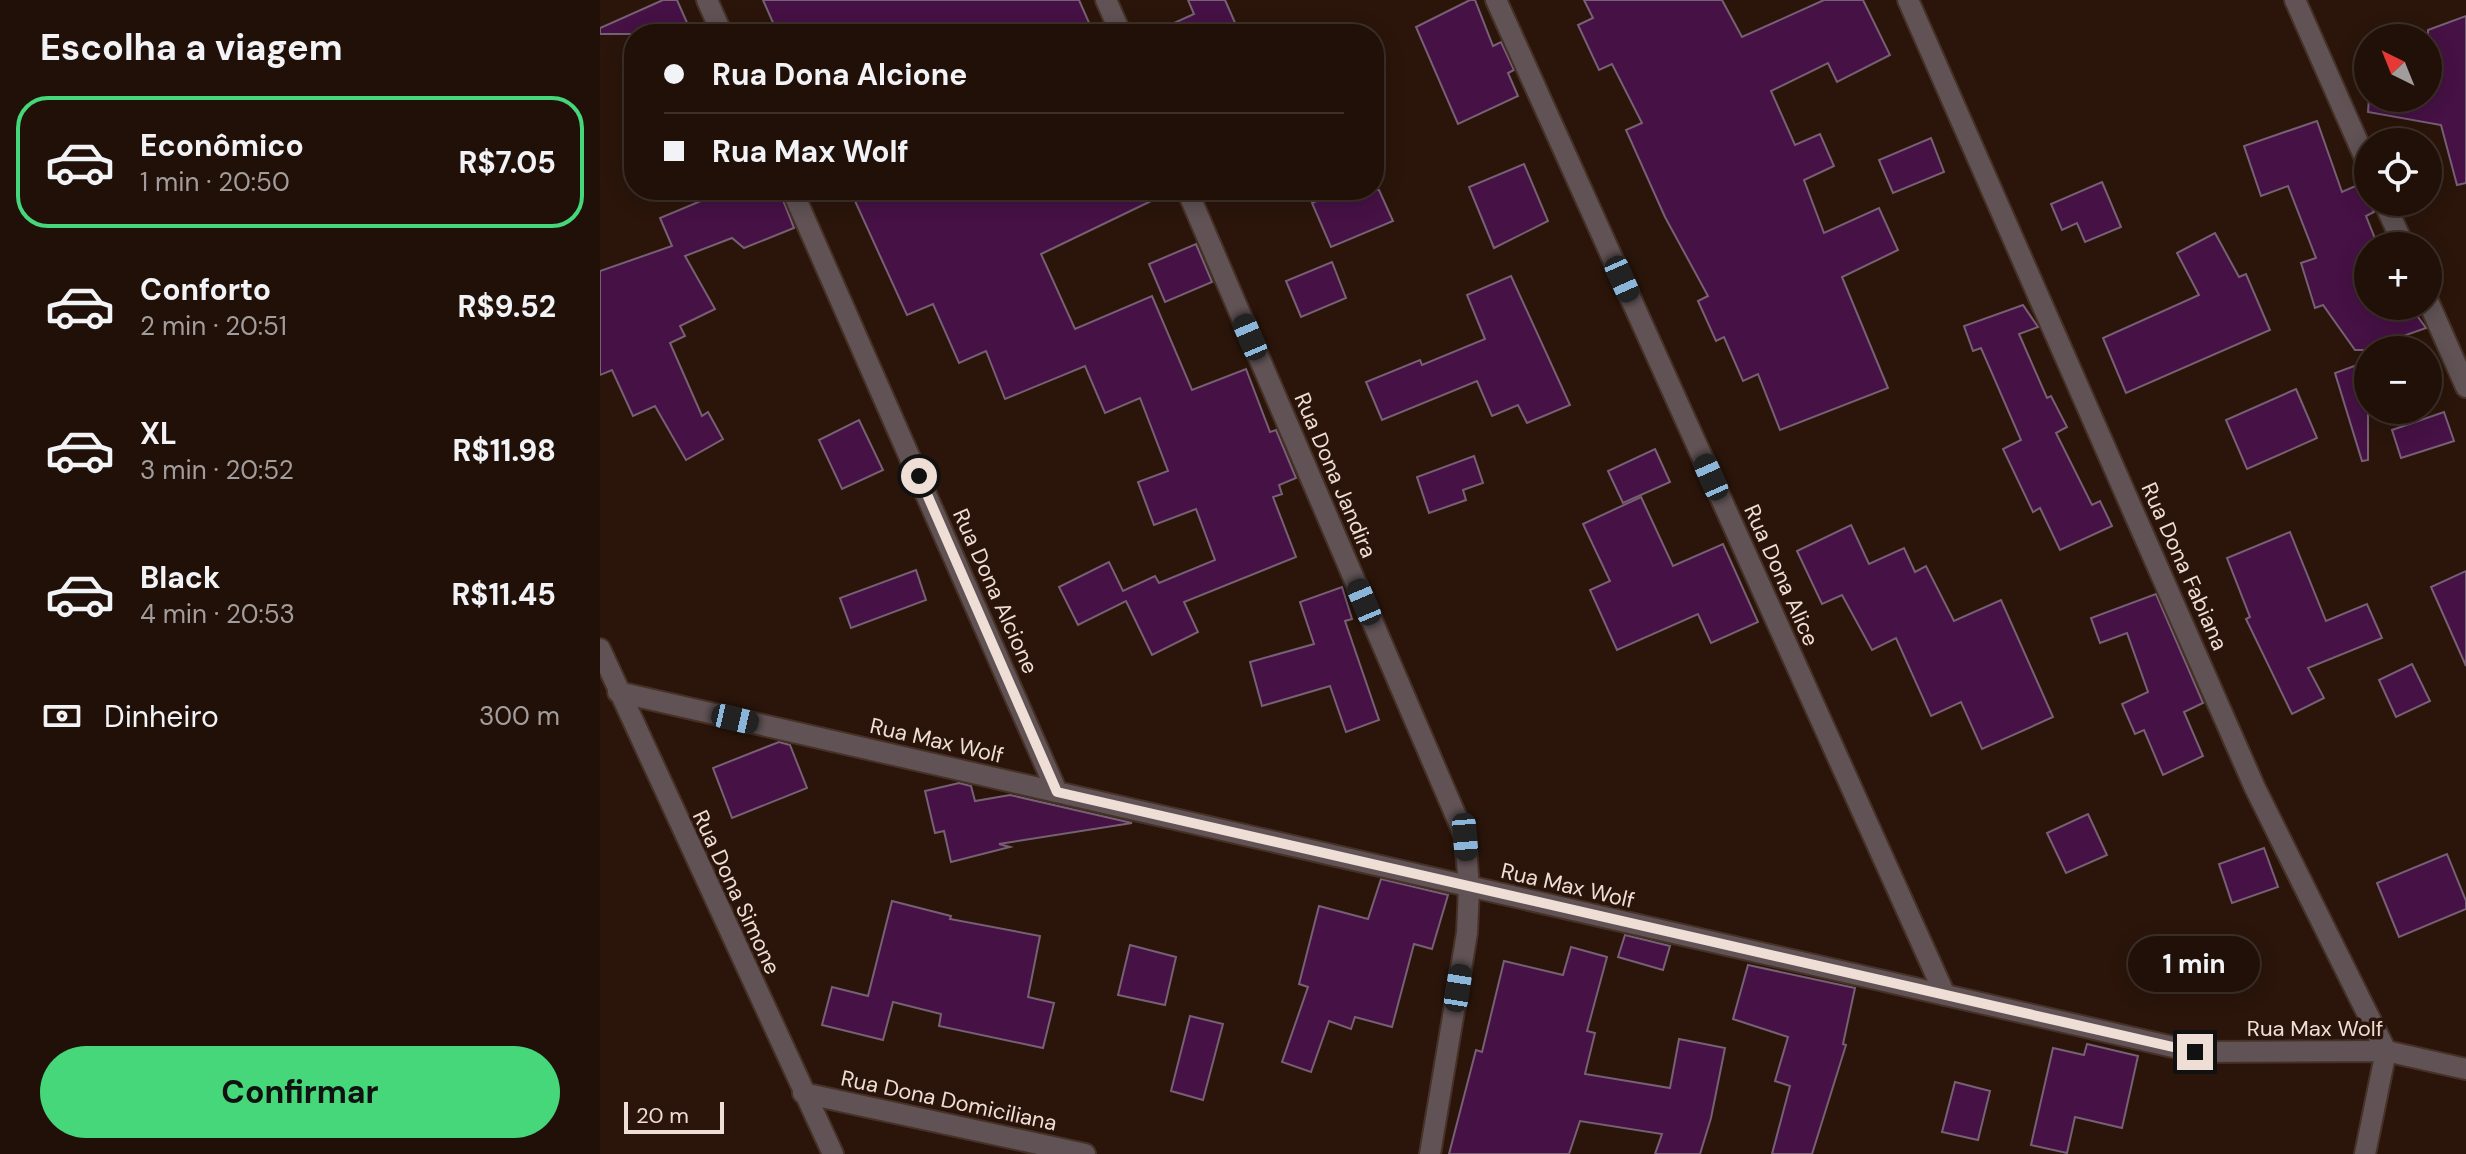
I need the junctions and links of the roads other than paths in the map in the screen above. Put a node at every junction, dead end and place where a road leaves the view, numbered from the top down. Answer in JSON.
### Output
{"nodes":[{"id":1,"x":707,"y":0,"type":"edge"},
{"id":2,"x":1106,"y":0,"type":"edge"},
{"id":3,"x":1496,"y":0,"type":"edge"},
{"id":4,"x":1908,"y":0,"type":"edge"},
{"id":5,"x":2295,"y":0,"type":"edge"},
{"id":6,"x":718,"y":24,"type":"edge"},
{"id":7,"x":1117,"y":24,"type":"edge"},
{"id":8,"x":2354,"y":133,"type":"edge"},
{"id":9,"x":796,"y":200,"type":"edge"},
{"id":10,"x":1191,"y":200,"type":"edge"},
{"id":11,"x":2436,"y":320,"type":"edge"},
{"id":12,"x":2466,"y":387,"type":"edge"},
{"id":13,"x":600,"y":649,"type":"edge"},
{"id":14,"x":618,"y":692,"type":"junction"},
{"id":15,"x":1057,"y":792,"type":"junction"},
{"id":16,"x":1469,"y":887,"type":"junction"},
{"id":17,"x":1945,"y":995,"type":"junction"},
{"id":18,"x":2386,"y":1051,"type":"junction"},
{"id":19,"x":2466,"y":1069,"type":"edge"},
{"id":20,"x":803,"y":1093,"type":"junction"},
{"id":21,"x":833,"y":1154,"type":"edge"},
{"id":22,"x":1085,"y":1154,"type":"edge"},
{"id":23,"x":1430,"y":1154,"type":"edge"},
{"id":24,"x":2365,"y":1154,"type":"edge"}],
"edges":[{"from":1,"to":6,"type":"street"},
{"from":2,"to":7,"type":"street"},
{"from":3,"to":17,"type":"street","name":"Rua Dona Alice"},
{"from":4,"to":18,"type":"street","name":"Rua Dona Fabiana"},
{"from":5,"to":8,"type":"street"},
{"from":9,"to":15,"type":"street","name":"Rua Dona Alcione"},
{"from":10,"to":16,"type":"street","name":"Rua Dona Jandira"},
{"from":11,"to":12,"type":"street"},
{"from":13,"to":14,"type":"street","name":"Rua Dona Simone"},
{"from":14,"to":15,"type":"street","name":"Rua Max Wolf"},
{"from":14,"to":20,"type":"street","name":"Rua Dona Simone"},
{"from":15,"to":16,"type":"street","name":"Rua Max Wolf"},
{"from":16,"to":17,"type":"street","name":"Rua Max Wolf"},
{"from":16,"to":23,"type":"street","name":"Rua Dona Jandira"},
{"from":17,"to":18,"type":"street","name":"Rua Max Wolf"},
{"from":18,"to":19,"type":"street","name":"Rua Max Wolf"},
{"from":18,"to":24,"type":"street"},
{"from":20,"to":21,"type":"street","name":"Rua Dona Simone"},
{"from":20,"to":22,"type":"street","name":"Rua Dona Domiciliana"}]}
